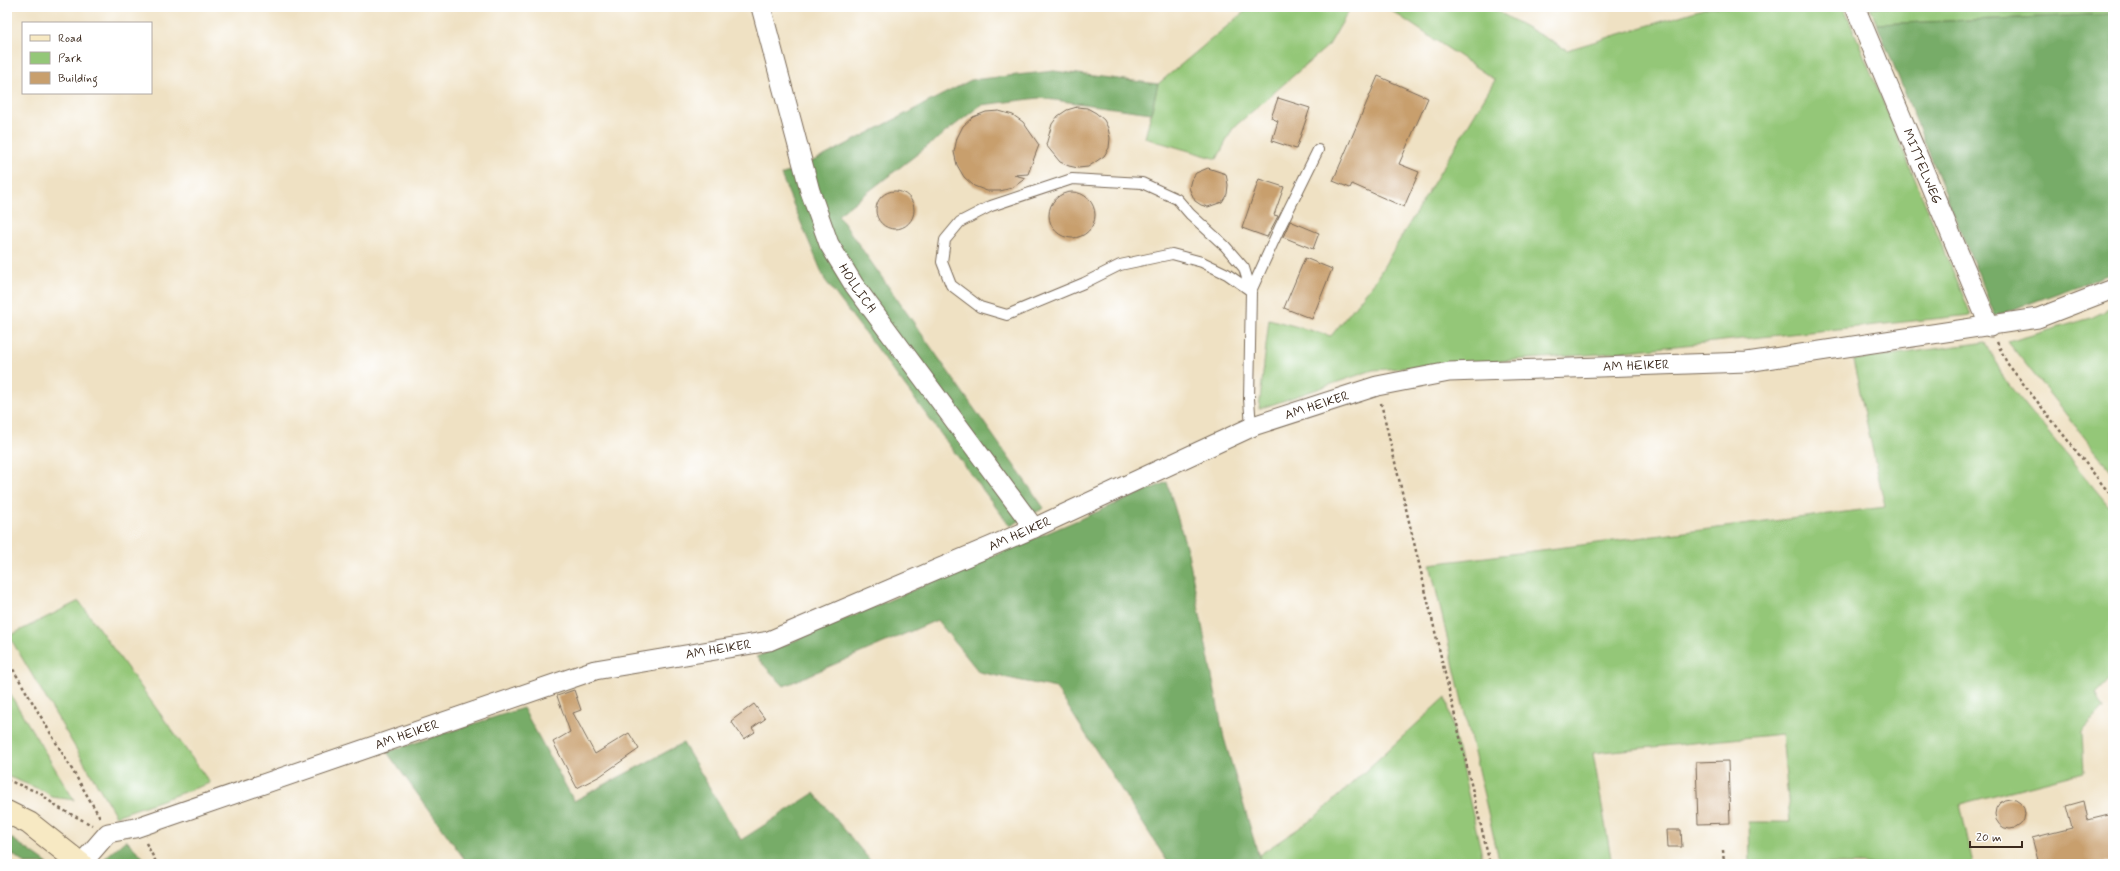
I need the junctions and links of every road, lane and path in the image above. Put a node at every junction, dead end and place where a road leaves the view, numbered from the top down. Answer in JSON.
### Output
{"nodes":[{"id":1,"x":761,"y":7,"type":"edge"},
{"id":2,"x":1854,"y":7,"type":"edge"},
{"id":3,"x":1318,"y":150,"type":"dead end"},
{"id":4,"x":2113,"y":289,"type":"edge"},
{"id":5,"x":1251,"y":291,"type":"junction"},
{"id":6,"x":1990,"y":327,"type":"junction"},
{"id":7,"x":1377,"y":386,"type":"junction"},
{"id":8,"x":1251,"y":428,"type":"junction"},
{"id":9,"x":2113,"y":498,"type":"edge"},
{"id":10,"x":1034,"y":528,"type":"junction"},
{"id":11,"x":7,"y":659,"type":"edge"},
{"id":12,"x":7,"y":780,"type":"edge"},
{"id":13,"x":7,"y":812,"type":"edge"},
{"id":14,"x":135,"y":828,"type":"junction"},
{"id":15,"x":108,"y":834,"type":"junction"},
{"id":16,"x":1723,"y":850,"type":"dead end"},
{"id":17,"x":81,"y":864,"type":"edge"},
{"id":18,"x":157,"y":864,"type":"edge"},
{"id":19,"x":1490,"y":864,"type":"edge"},
{"id":20,"x":1724,"y":864,"type":"edge"}],
"edges":[{"from":1,"to":10,"type":"street","name":"HOLLICH"},
{"from":2,"to":6,"type":"street","name":"MITTELWEG"},
{"from":3,"to":5,"type":"lane"},
{"from":4,"to":6,"type":"street","name":"AM HEIKER"},
{"from":5,"to":5,"type":"lane"},
{"from":5,"to":8,"type":"lane"},
{"from":6,"to":7,"type":"street","name":"AM HEIKER"},
{"from":6,"to":9,"type":"path"},
{"from":7,"to":8,"type":"street","name":"AM HEIKER"},
{"from":7,"to":19,"type":"path"},
{"from":8,"to":10,"type":"street","name":"AM HEIKER"},
{"from":10,"to":14,"type":"street","name":"AM HEIKER"},
{"from":11,"to":15,"type":"path"},
{"from":12,"to":15,"type":"path"},
{"from":13,"to":17,"type":"main road"},
{"from":14,"to":15,"type":"street","name":"AM HEIKER"},
{"from":14,"to":18,"type":"path"},
{"from":15,"to":17,"type":"street"},
{"from":16,"to":20,"type":"path"}]}
